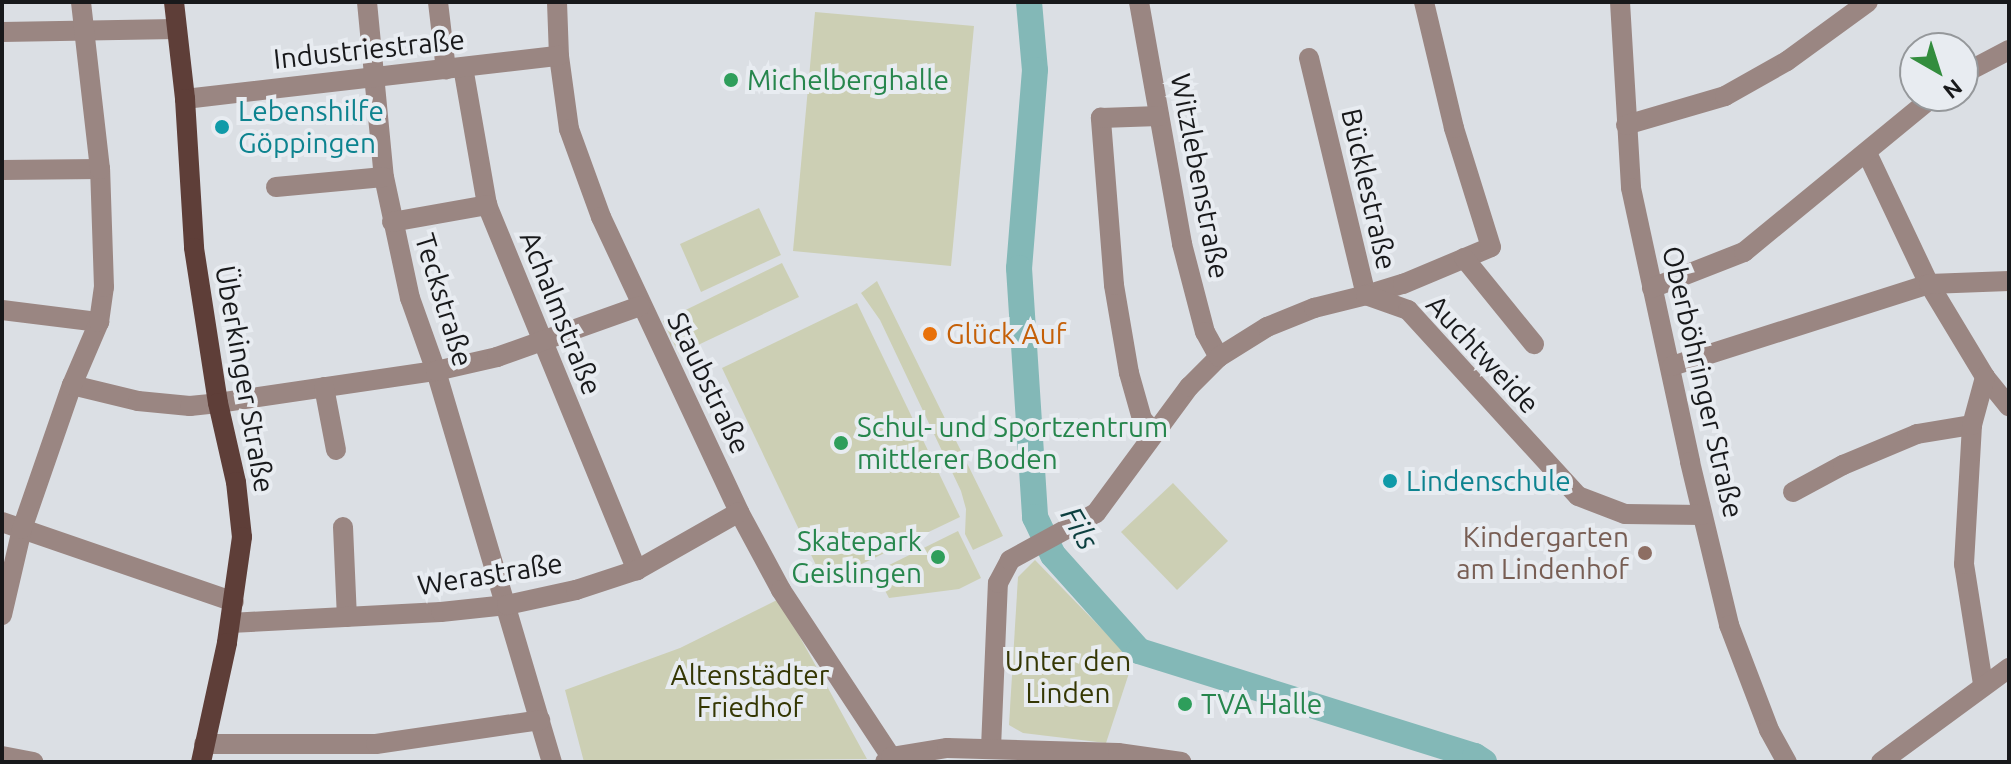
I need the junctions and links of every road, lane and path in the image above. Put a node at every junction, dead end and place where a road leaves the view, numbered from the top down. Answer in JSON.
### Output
{"nodes":[{"id":1,"x":81,"y":2,"type":"edge"},
{"id":2,"x":174,"y":2,"type":"edge"},
{"id":3,"x":367,"y":2,"type":"edge"},
{"id":4,"x":438,"y":2,"type":"edge"},
{"id":5,"x":557,"y":2,"type":"edge"},
{"id":6,"x":1139,"y":2,"type":"edge"},
{"id":7,"x":1424,"y":2,"type":"edge"},
{"id":8,"x":1620,"y":2,"type":"edge"},
{"id":9,"x":1868,"y":2,"type":"edge"},
{"id":10,"x":176,"y":29,"type":"junction"},
{"id":11,"x":2,"y":32,"type":"edge"},
{"id":12,"x":84,"y":32,"type":"junction"},
{"id":13,"x":2009,"y":50,"type":"edge"},
{"id":14,"x":559,"y":56,"type":"junction"},
{"id":15,"x":1309,"y":58,"type":"dead end"},
{"id":16,"x":1979,"y":66,"type":"edge"},
{"id":17,"x":455,"y":69,"type":"junction"},
{"id":18,"x":375,"y":75,"type":"junction"},
{"id":19,"x":185,"y":99,"type":"junction"},
{"id":20,"x":1915,"y":112,"type":"edge"},
{"id":21,"x":1159,"y":116,"type":"junction"},
{"id":22,"x":1626,"y":125,"type":"junction"},
{"id":23,"x":1867,"y":153,"type":"junction"},
{"id":24,"x":100,"y":169,"type":"junction"},
{"id":25,"x":2,"y":170,"type":"edge"},
{"id":26,"x":384,"y":177,"type":"junction"},
{"id":27,"x":276,"y":187,"type":"dead end"},
{"id":28,"x":487,"y":205,"type":"junction"},
{"id":29,"x":392,"y":222,"type":"junction"},
{"id":30,"x":1464,"y":258,"type":"junction"},
{"id":31,"x":2009,"y":281,"type":"edge"},
{"id":32,"x":1929,"y":284,"type":"junction"},
{"id":33,"x":1652,"y":288,"type":"junction"},
{"id":34,"x":1366,"y":295,"type":"junction"},
{"id":35,"x":640,"y":306,"type":"junction"},
{"id":36,"x":2,"y":310,"type":"edge"},
{"id":37,"x":99,"y":322,"type":"junction"},
{"id":38,"x":541,"y":342,"type":"junction"},
{"id":39,"x":1534,"y":344,"type":"dead end"},
{"id":40,"x":1219,"y":357,"type":"junction"},
{"id":41,"x":1672,"y":366,"type":"junction"},
{"id":42,"x":436,"y":371,"type":"junction"},
{"id":43,"x":1985,"y":377,"type":"junction"},
{"id":44,"x":72,"y":385,"type":"junction"},
{"id":45,"x":324,"y":387,"type":"junction"},
{"id":46,"x":218,"y":403,"type":"junction"},
{"id":47,"x":2009,"y":407,"type":"edge"},
{"id":48,"x":1972,"y":425,"type":"junction"},
{"id":49,"x":1154,"y":432,"type":"junction"},
{"id":50,"x":336,"y":450,"type":"dead end"},
{"id":51,"x":1793,"y":492,"type":"dead end"},
{"id":52,"x":739,"y":512,"type":"junction"},
{"id":53,"x":1702,"y":515,"type":"junction"},
{"id":54,"x":12,"y":525,"type":"edge"},
{"id":55,"x":343,"y":527,"type":"dead end"},
{"id":56,"x":637,"y":570,"type":"junction"},
{"id":57,"x":507,"y":605,"type":"junction"},
{"id":58,"x":232,"y":613,"type":"junction"},
{"id":59,"x":2,"y":615,"type":"edge"},
{"id":60,"x":347,"y":617,"type":"junction"},
{"id":61,"x":2009,"y":668,"type":"edge"},
{"id":62,"x":1983,"y":684,"type":"junction"},
{"id":63,"x":540,"y":720,"type":"junction"},
{"id":64,"x":991,"y":748,"type":"junction"},
{"id":65,"x":203,"y":753,"type":"edge"},
{"id":66,"x":295,"y":754,"type":"edge"},
{"id":67,"x":2,"y":756,"type":"edge"},
{"id":68,"x":888,"y":760,"type":"edge"},
{"id":69,"x":33,"y":762,"type":"edge"},
{"id":70,"x":552,"y":762,"type":"edge"},
{"id":71,"x":1181,"y":762,"type":"edge"},
{"id":72,"x":1787,"y":762,"type":"edge"},
{"id":73,"x":1881,"y":762,"type":"edge"}],
"edges":[{"from":1,"to":12,"type":"street"},
{"from":2,"to":10,"type":"main road","name":"Überkinger Straße"},
{"from":3,"to":18,"type":"street","name":"Teckstraße"},
{"from":4,"to":17,"type":"street","name":"Achalmstraße"},
{"from":5,"to":14,"type":"street","name":"Staubstraße"},
{"from":6,"to":21,"type":"street","name":"Witzlebenstraße"},
{"from":7,"to":30,"type":"street","name":"Bücklestraße"},
{"from":8,"to":22,"type":"street","name":"Oberböhringer Straße"},
{"from":9,"to":22,"type":"street"},
{"from":10,"to":12,"type":"street"},
{"from":10,"to":19,"type":"main road","name":"Überkinger Straße"},
{"from":11,"to":12,"type":"street"},
{"from":12,"to":24,"type":"street"},
{"from":13,"to":16,"type":"street"},
{"from":14,"to":17,"type":"street","name":"Industriestraße"},
{"from":14,"to":35,"type":"street","name":"Staubstraße"},
{"from":15,"to":34,"type":"street","name":"Bücklestraße"},
{"from":17,"to":18,"type":"street","name":"Industriestraße"},
{"from":17,"to":28,"type":"street","name":"Achalmstraße"},
{"from":18,"to":19,"type":"street","name":"Industriestraße"},
{"from":18,"to":26,"type":"street","name":"Teckstraße"},
{"from":19,"to":46,"type":"main road","name":"Überkinger Straße"},
{"from":20,"to":23,"type":"street"},
{"from":21,"to":40,"type":"street","name":"Witzlebenstraße"},
{"from":21,"to":49,"type":"street"},
{"from":22,"to":33,"type":"street","name":"Oberböhringer Straße"},
{"from":23,"to":32,"type":"street"},
{"from":23,"to":33,"type":"street"},
{"from":24,"to":25,"type":"street"},
{"from":24,"to":37,"type":"street"},
{"from":26,"to":27,"type":"street"},
{"from":26,"to":29,"type":"street","name":"Teckstraße"},
{"from":28,"to":29,"type":"street"},
{"from":28,"to":38,"type":"street","name":"Achalmstraße"},
{"from":29,"to":42,"type":"street","name":"Teckstraße"},
{"from":30,"to":34,"type":"street","name":"Bücklestraße"},
{"from":30,"to":39,"type":"street"},
{"from":31,"to":32,"type":"street"},
{"from":32,"to":41,"type":"street"},
{"from":32,"to":43,"type":"street"},
{"from":33,"to":41,"type":"street","name":"Oberböhringer Straße"},
{"from":34,"to":40,"type":"street"},
{"from":34,"to":53,"type":"street","name":"Auchtweide"},
{"from":35,"to":38,"type":"street"},
{"from":35,"to":52,"type":"street","name":"Staubstraße"},
{"from":36,"to":37,"type":"street"},
{"from":37,"to":44,"type":"street"},
{"from":38,"to":42,"type":"street"},
{"from":38,"to":56,"type":"street","name":"Achalmstraße"},
{"from":40,"to":49,"type":"street"},
{"from":41,"to":53,"type":"street","name":"Oberböhringer Straße"},
{"from":42,"to":45,"type":"street"},
{"from":42,"to":57,"type":"street","name":"Teckstraße"},
{"from":43,"to":47,"type":"street"},
{"from":43,"to":48,"type":"street"},
{"from":44,"to":46,"type":"street"},
{"from":44,"to":54,"type":"street"},
{"from":45,"to":46,"type":"street"},
{"from":45,"to":50,"type":"street"},
{"from":46,"to":58,"type":"main road","name":"Überkinger Straße"},
{"from":48,"to":51,"type":"street"},
{"from":48,"to":62,"type":"street"},
{"from":49,"to":64,"type":"street"},
{"from":52,"to":56,"type":"street","name":"Werastraße"},
{"from":52,"to":68,"type":"street","name":"Staubstraße"},
{"from":53,"to":72,"type":"street","name":"Oberböhringer Straße"},
{"from":54,"to":58,"type":"street","name":"Werastraße"},
{"from":54,"to":59,"type":"street"},
{"from":55,"to":60,"type":"street"},
{"from":56,"to":57,"type":"street","name":"Werastraße"},
{"from":57,"to":60,"type":"street","name":"Werastraße"},
{"from":57,"to":63,"type":"street","name":"Teckstraße"},
{"from":58,"to":60,"type":"street","name":"Werastraße"},
{"from":58,"to":65,"type":"main road","name":"Überkinger Straße"},
{"from":61,"to":62,"type":"street"},
{"from":62,"to":73,"type":"street"},
{"from":63,"to":66,"type":"street"},
{"from":63,"to":70,"type":"street","name":"Teckstraße"},
{"from":64,"to":68,"type":"street"},
{"from":64,"to":71,"type":"street"},
{"from":65,"to":66,"type":"street"},
{"from":67,"to":69,"type":"street"}]}
